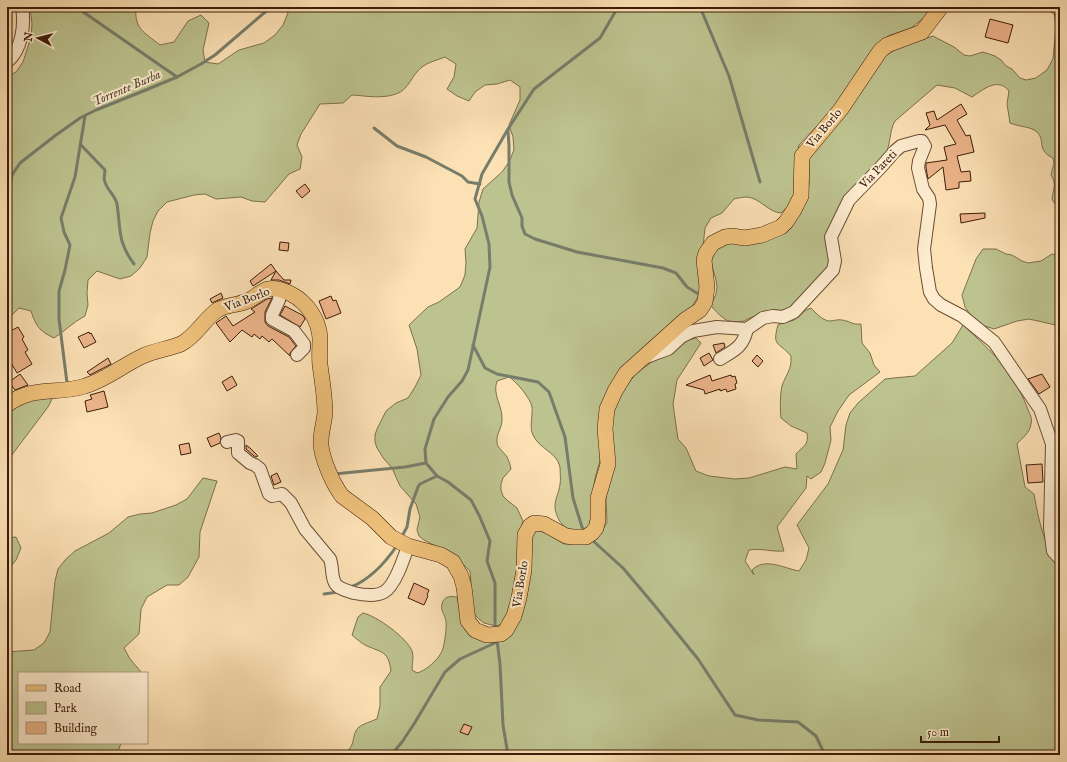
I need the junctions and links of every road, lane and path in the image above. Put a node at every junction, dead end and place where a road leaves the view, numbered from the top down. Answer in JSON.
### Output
{"nodes":[{"id":1,"x":22,"y":7,"type":"edge"},
{"id":2,"x":940,"y":7,"type":"edge"},
{"id":3,"x":7,"y":62,"type":"edge"},
{"id":4,"x":280,"y":289,"type":"junction"},
{"id":5,"x":747,"y":329,"type":"junction"},
{"id":6,"x":297,"y":354,"type":"dead end"},
{"id":7,"x":644,"y":358,"type":"junction"},
{"id":8,"x":720,"y":358,"type":"dead end"},
{"id":9,"x":7,"y":405,"type":"edge"},
{"id":10,"x":228,"y":442,"type":"dead end"},
{"id":11,"x":408,"y":546,"type":"junction"},
{"id":12,"x":1060,"y":559,"type":"edge"}],
"edges":[{"from":1,"to":3,"type":"street"},
{"from":2,"to":7,"type":"main road","name":"Via Borlo"},
{"from":4,"to":6,"type":"street"},
{"from":4,"to":9,"type":"main road","name":"Via Borlo"},
{"from":4,"to":11,"type":"main road","name":"Via Borlo"},
{"from":5,"to":7,"type":"street"},
{"from":5,"to":8,"type":"street"},
{"from":5,"to":12,"type":"street","name":"Via Pareti"},
{"from":7,"to":11,"type":"main road","name":"Via Borlo"},
{"from":10,"to":11,"type":"street"}]}
